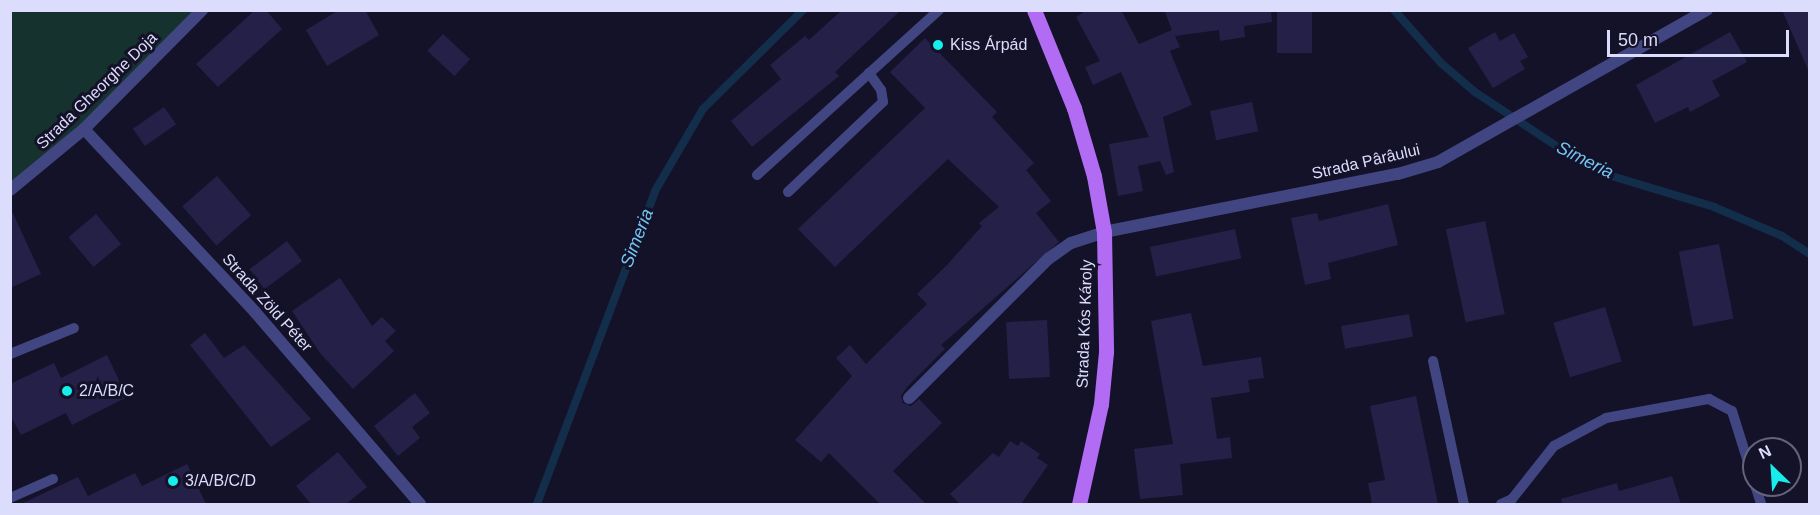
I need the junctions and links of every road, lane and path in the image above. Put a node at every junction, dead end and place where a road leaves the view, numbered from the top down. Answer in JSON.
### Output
{"nodes":[{"id":1,"x":202,"y":10,"type":"edge"},
{"id":2,"x":939,"y":10,"type":"edge"},
{"id":3,"x":1034,"y":10,"type":"edge"},
{"id":4,"x":1707,"y":10,"type":"edge"},
{"id":5,"x":869,"y":74,"type":"junction"},
{"id":6,"x":84,"y":129,"type":"junction"},
{"id":7,"x":757,"y":175,"type":"dead end"},
{"id":8,"x":10,"y":190,"type":"edge"},
{"id":9,"x":788,"y":192,"type":"dead end"},
{"id":10,"x":1104,"y":232,"type":"junction"},
{"id":11,"x":74,"y":328,"type":"dead end"},
{"id":12,"x":10,"y":354,"type":"edge"},
{"id":13,"x":1433,"y":361,"type":"dead end"},
{"id":14,"x":909,"y":398,"type":"dead end"},
{"id":15,"x":1742,"y":444,"type":"edge"},
{"id":16,"x":52,"y":479,"type":"dead end"},
{"id":17,"x":10,"y":498,"type":"edge"},
{"id":18,"x":420,"y":504,"type":"edge"},
{"id":19,"x":1079,"y":504,"type":"edge"},
{"id":20,"x":1464,"y":504,"type":"edge"},
{"id":21,"x":1501,"y":504,"type":"edge"}],
"edges":[{"from":1,"to":6,"type":"street","name":"Strada Gheorghe Doja"},
{"from":2,"to":5,"type":"lane"},
{"from":3,"to":10,"type":"main road","name":"Strada Kós Károly"},
{"from":4,"to":10,"type":"street","name":"Strada Pârâului"},
{"from":5,"to":7,"type":"lane"},
{"from":5,"to":9,"type":"lane"},
{"from":6,"to":8,"type":"street","name":"Strada Gheorghe Doja"},
{"from":6,"to":18,"type":"street","name":"Strada Zöld Péter"},
{"from":10,"to":14,"type":"street","name":"Strada Pârâului"},
{"from":10,"to":19,"type":"main road","name":"Strada Kós Károly"},
{"from":11,"to":12,"type":"lane"},
{"from":13,"to":20,"type":"lane"},
{"from":15,"to":21,"type":"lane"},
{"from":16,"to":17,"type":"lane"}]}
